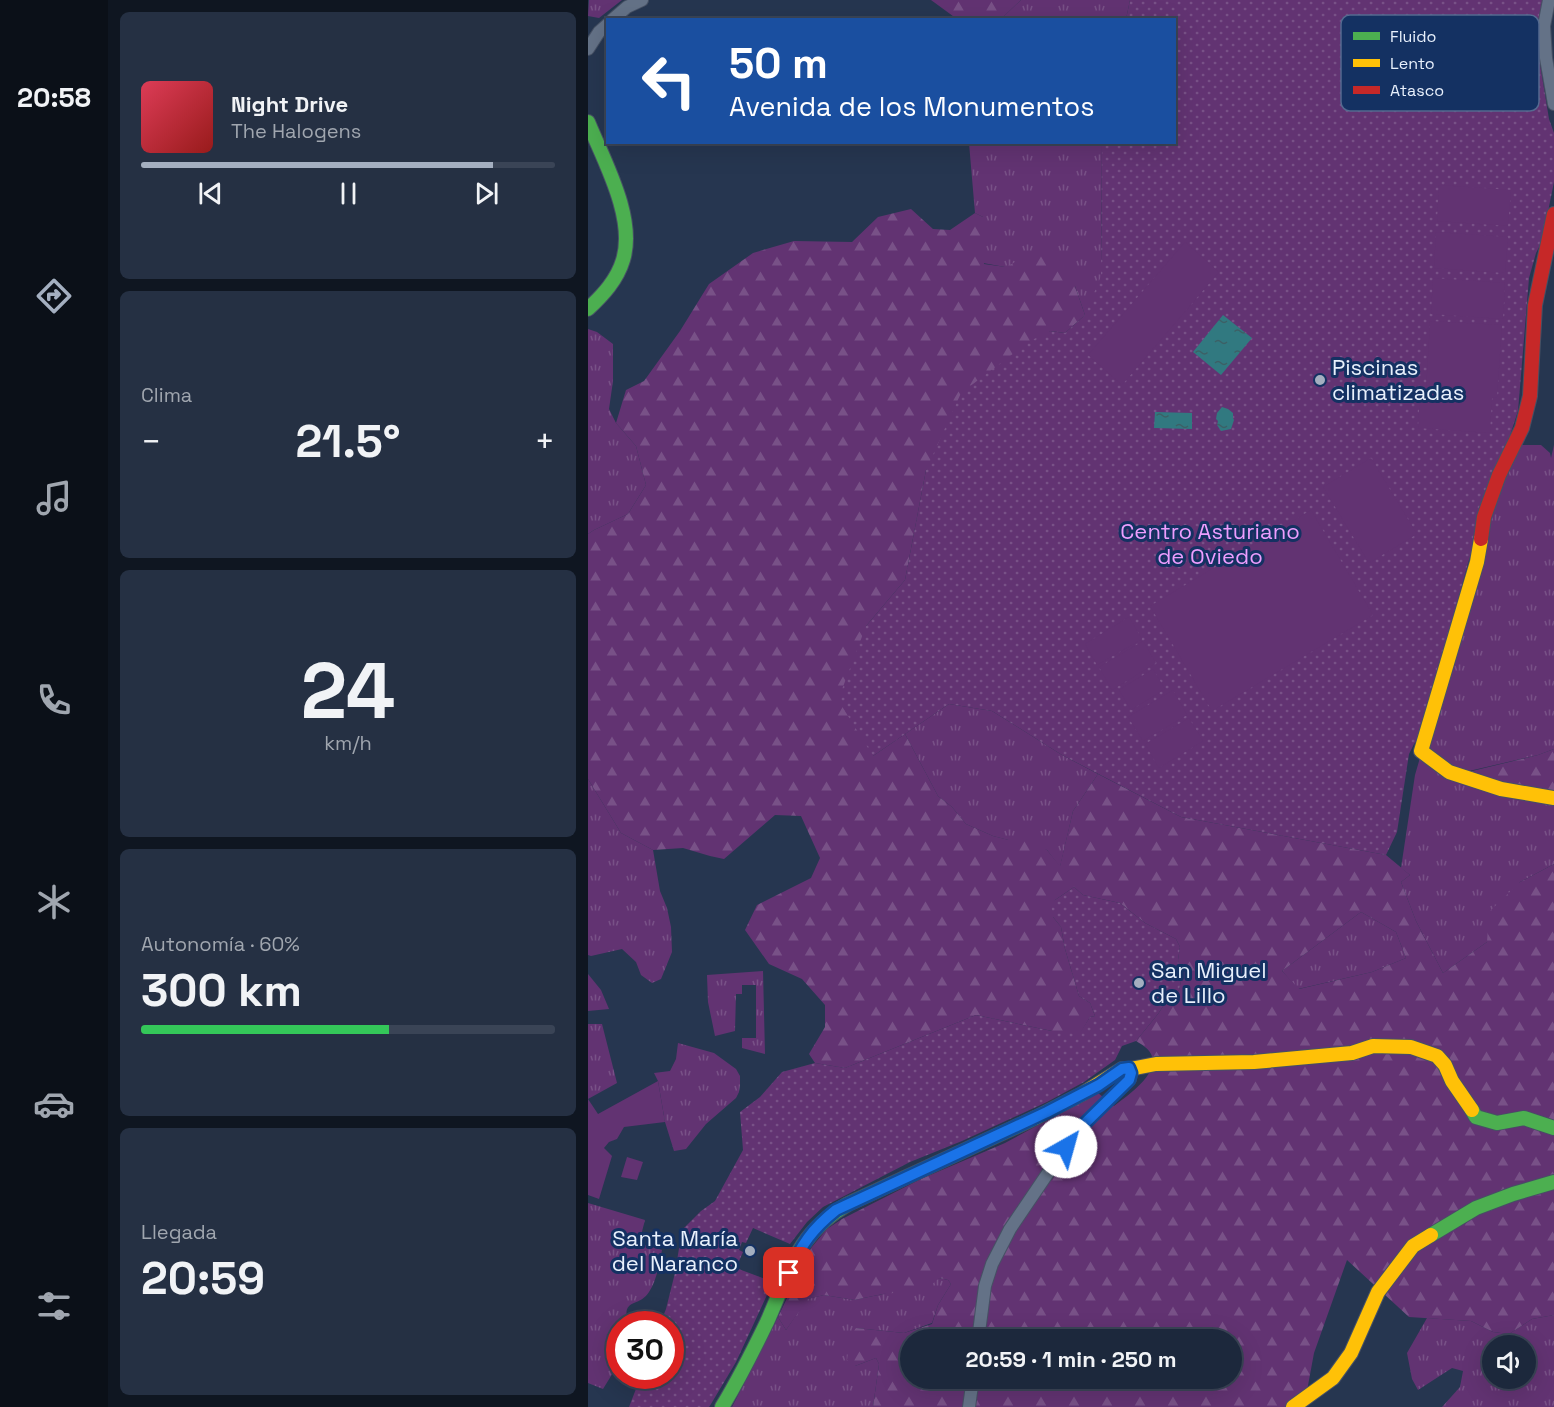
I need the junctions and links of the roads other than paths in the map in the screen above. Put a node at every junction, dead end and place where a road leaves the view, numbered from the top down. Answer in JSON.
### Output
{"nodes":[{"id":1,"x":642,"y":0,"type":"edge"},
{"id":2,"x":1549,"y":0,"type":"edge"},
{"id":3,"x":614,"y":18,"type":"edge"},
{"id":4,"x":606,"y":26,"type":"edge"},
{"id":5,"x":588,"y":50,"type":"edge"},
{"id":6,"x":1554,"y":104,"type":"edge"},
{"id":7,"x":588,"y":122,"type":"edge"},
{"id":8,"x":1554,"y":214,"type":"edge"},
{"id":9,"x":588,"y":309,"type":"edge"},
{"id":10,"x":1554,"y":798,"type":"edge"},
{"id":11,"x":1130,"y":1069,"type":"junction"},
{"id":12,"x":1554,"y":1128,"type":"edge"},
{"id":13,"x":1554,"y":1182,"type":"edge"},
{"id":14,"x":979,"y":1329,"type":"edge"},
{"id":15,"x":971,"y":1389,"type":"edge"},
{"id":16,"x":722,"y":1407,"type":"edge"},
{"id":17,"x":969,"y":1407,"type":"edge"},
{"id":18,"x":1293,"y":1407,"type":"edge"}],
"edges":[{"from":1,"to":3,"type":"street"},
{"from":2,"to":6,"type":"street"},
{"from":4,"to":5,"type":"street"},
{"from":7,"to":9,"type":"street"},
{"from":8,"to":10,"type":"street"},
{"from":11,"to":12,"type":"street"},
{"from":11,"to":14,"type":"street"},
{"from":11,"to":16,"type":"street"},
{"from":13,"to":18,"type":"street"},
{"from":15,"to":17,"type":"street"}]}
